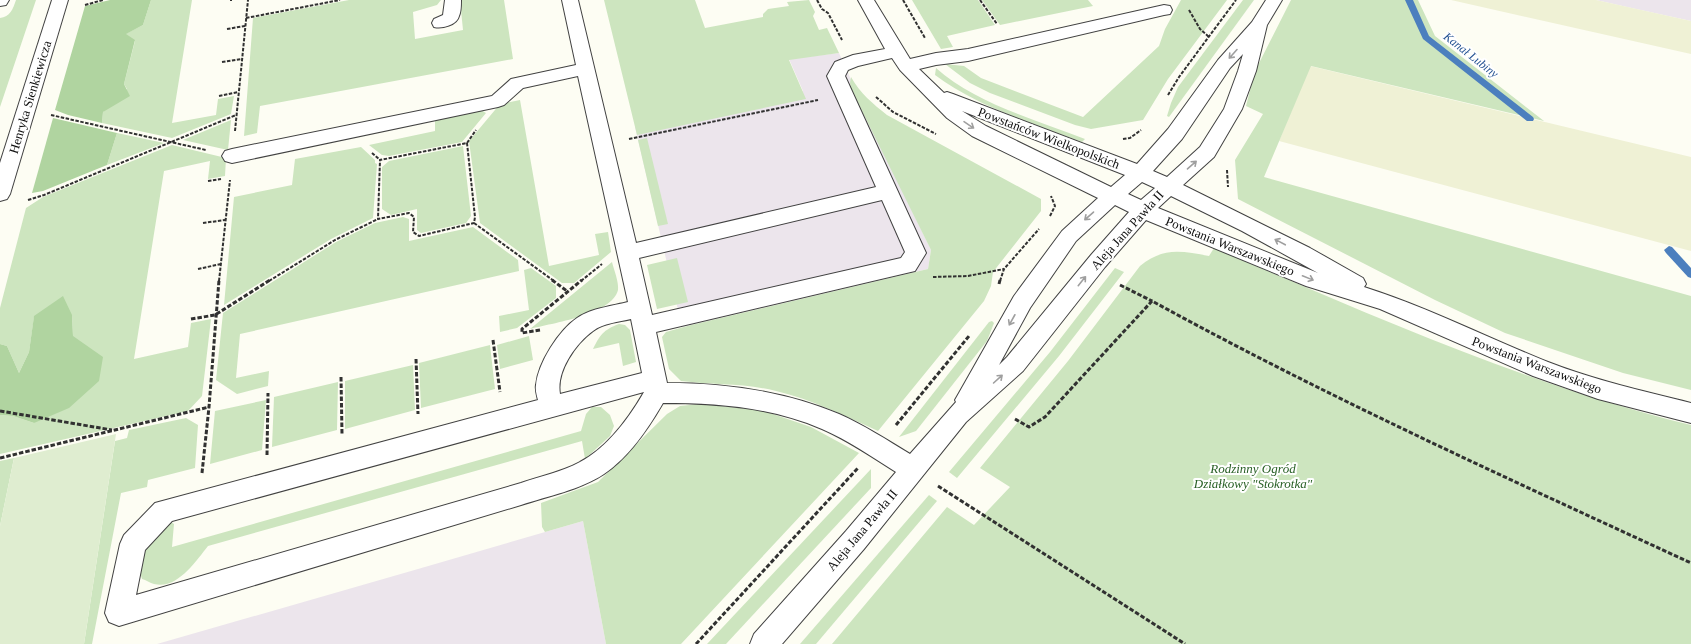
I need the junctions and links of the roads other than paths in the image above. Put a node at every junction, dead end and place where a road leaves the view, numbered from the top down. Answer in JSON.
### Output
{"nodes":[{"id":1,"x":60,"y":0,"type":"edge"},
{"id":2,"x":453,"y":0,"type":"edge"},
{"id":3,"x":570,"y":0,"type":"edge"},
{"id":4,"x":866,"y":0,"type":"edge"},
{"id":5,"x":1274,"y":0,"type":"edge"},
{"id":6,"x":1164,"y":10,"type":"dead end"},
{"id":7,"x":440,"y":23,"type":"dead end"},
{"id":8,"x":1259,"y":25,"type":"junction"},
{"id":9,"x":901,"y":60,"type":"junction"},
{"id":10,"x":586,"y":69,"type":"junction"},
{"id":11,"x":929,"y":90,"type":"junction"},
{"id":12,"x":232,"y":156,"type":"road end"},
{"id":13,"x":1140,"y":173,"type":"junction"},
{"id":14,"x":1168,"y":185,"type":"junction"},
{"id":15,"x":0,"y":191,"type":"edge"},
{"id":16,"x":888,"y":191,"type":"junction"},
{"id":17,"x":1112,"y":196,"type":"junction"},
{"id":18,"x":1142,"y":210,"type":"junction"},
{"id":19,"x":627,"y":249,"type":"junction"},
{"id":20,"x":1387,"y":303,"type":"junction"},
{"id":21,"x":642,"y":317,"type":"junction"},
{"id":22,"x":656,"y":386,"type":"junction"},
{"id":23,"x":551,"y":407,"type":"junction"},
{"id":24,"x":1691,"y":413,"type":"edge"},
{"id":25,"x":958,"y":414,"type":"junction"},
{"id":26,"x":913,"y":469,"type":"junction"},
{"id":27,"x":764,"y":644,"type":"edge"}],
"edges":[{"from":1,"to":15,"type":"street","name":"Henryka Sienkiewicza"},
{"from":2,"to":7,"type":"street"},
{"from":3,"to":10,"type":"street"},
{"from":4,"to":9,"type":"street","name":"Powstańców Wielkopolskich"},
{"from":5,"to":8,"type":"street","name":"Aleja Jana Pawła II"},
{"from":6,"to":9,"type":"street"},
{"from":8,"to":13,"type":"street","name":"Aleja Jana Pawła II","one_way":true},
{"from":14,"to":8,"type":"street","name":"Aleja Jana Pawła II","one_way":true},
{"from":9,"to":11,"type":"street","name":"Powstańców Wielkopolskich"},
{"from":9,"to":16,"type":"street"},
{"from":10,"to":12,"type":"street"},
{"from":10,"to":19,"type":"street"},
{"from":11,"to":13,"type":"street","name":"Powstańców Wielkopolskich"},
{"from":11,"to":17,"type":"street","name":"Powstańców Wielkopolskich","one_way":true},
{"from":13,"to":14,"type":"street","name":"Powstańców Wielkopolskich"},
{"from":13,"to":17,"type":"street","name":"Aleja Jana Pawła II"},
{"from":14,"to":18,"type":"street","name":"Aleja Jana Pawła II"},
{"from":20,"to":14,"type":"street","name":"Powstania Warszawskiego","one_way":true},
{"from":16,"to":19,"type":"street"},
{"from":16,"to":21,"type":"street"},
{"from":17,"to":18,"type":"street","name":"Powstańców Wielkopolskich"},
{"from":17,"to":25,"type":"street","name":"Aleja Jana Pawła II","one_way":true},
{"from":18,"to":20,"type":"street","name":"Powstania Warszawskiego","one_way":true},
{"from":25,"to":18,"type":"street","name":"Aleja Jana Pawła II","one_way":true},
{"from":19,"to":21,"type":"street"},
{"from":20,"to":24,"type":"street","name":"Powstania Warszawskiego"},
{"from":21,"to":22,"type":"street"},
{"from":21,"to":23,"type":"street"},
{"from":22,"to":23,"type":"street"},
{"from":22,"to":23,"type":"street"},
{"from":22,"to":26,"type":"street"},
{"from":25,"to":26,"type":"street","name":"Aleja Jana Pawła II"},
{"from":26,"to":27,"type":"street","name":"Aleja Jana Pawła II"}]}
